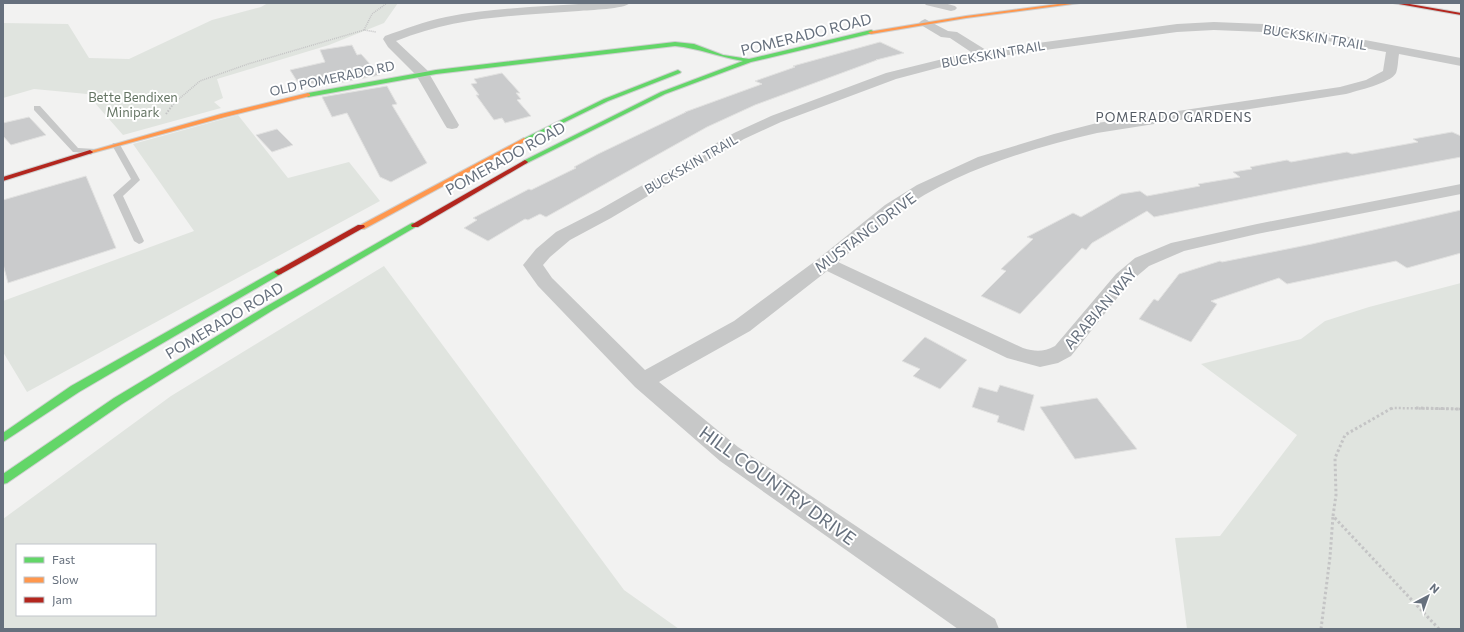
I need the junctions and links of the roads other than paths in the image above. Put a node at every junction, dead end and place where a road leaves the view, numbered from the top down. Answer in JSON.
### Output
{"nodes":[{"id":1,"x":624,"y":3,"type":"edge"},
{"id":2,"x":1078,"y":3,"type":"edge"},
{"id":3,"x":1395,"y":3,"type":"edge"},
{"id":4,"x":482,"y":8,"type":"edge"},
{"id":5,"x":954,"y":8,"type":"joint"},
{"id":6,"x":928,"y":13,"type":"edge"},
{"id":7,"x":1461,"y":14,"type":"edge"},
{"id":8,"x":960,"y":18,"type":"junction"},
{"id":9,"x":953,"y":35,"type":"junction"},
{"id":10,"x":704,"y":39,"type":"dead end"},
{"id":11,"x":675,"y":44,"type":"junction"},
{"id":12,"x":1393,"y":49,"type":"junction"},
{"id":13,"x":983,"y":54,"type":"junction"},
{"id":14,"x":722,"y":56,"type":"junction"},
{"id":15,"x":749,"y":61,"type":"junction"},
{"id":16,"x":707,"y":62,"type":"dead end"},
{"id":17,"x":1461,"y":62,"type":"edge"},
{"id":18,"x":686,"y":69,"type":"dead end"},
{"id":19,"x":422,"y":73,"type":"junction"},
{"id":20,"x":37,"y":108,"type":"dead end"},
{"id":21,"x":452,"y":125,"type":"dead end"},
{"id":22,"x":116,"y":145,"type":"junction"},
{"id":23,"x":94,"y":151,"type":"junction"},
{"id":24,"x":3,"y":179,"type":"edge"},
{"id":25,"x":1461,"y":189,"type":"edge"},
{"id":26,"x":139,"y":240,"type":"dead end"},
{"id":27,"x":543,"y":253,"type":"joint"},
{"id":28,"x":825,"y":263,"type":"junction"},
{"id":29,"x":643,"y":381,"type":"junction"},
{"id":30,"x":3,"y":438,"type":"edge"},
{"id":31,"x":3,"y":480,"type":"edge"},
{"id":32,"x":984,"y":629,"type":"edge"}],
"edges":[{"from":1,"to":4,"type":"street"},
{"from":2,"to":8,"type":"main road","name":"POMERADO ROAD"},
{"from":3,"to":7,"type":"main road"},
{"from":4,"to":19,"type":"street"},
{"from":5,"to":6,"type":"street"},
{"from":5,"to":6,"type":"main road"},
{"from":6,"to":8,"type":"main road","name":"POMERADO ROAD"},
{"from":6,"to":9,"type":"street"},
{"from":6,"to":15,"type":"main road","name":"POMERADO ROAD"},
{"from":8,"to":9,"type":"main road"},
{"from":9,"to":13,"type":"street"},
{"from":10,"to":11,"type":"main road","name":"OLD POMERADO RD"},
{"from":11,"to":14,"type":"main road","name":"OLD POMERADO RD"},
{"from":11,"to":19,"type":"main road","name":"OLD POMERADO RD"},
{"from":12,"to":13,"type":"street","name":"BUCKSKIN TRAIL"},
{"from":12,"to":17,"type":"street","name":"BUCKSKIN TRAIL"},
{"from":12,"to":28,"type":"street","name":"MUSTANG DRIVE"},
{"from":13,"to":27,"type":"street","name":"BUCKSKIN TRAIL"},
{"from":14,"to":15,"type":"main road","name":"OLD POMERADO RD"},
{"from":14,"to":15,"type":"main road","name":"POMERADO ROAD"},
{"from":14,"to":16,"type":"main road","name":"POMERADO ROAD"},
{"from":15,"to":31,"type":"main road","name":"POMERADO ROAD"},
{"from":18,"to":30,"type":"main road","name":"POMERADO ROAD"},
{"from":19,"to":21,"type":"street"},
{"from":19,"to":22,"type":"main road","name":"OLD POMERADO RD"},
{"from":20,"to":23,"type":"lane"},
{"from":22,"to":23,"type":"main road","name":"OLD POMERADO RD"},
{"from":22,"to":26,"type":"lane"},
{"from":23,"to":24,"type":"main road","name":"OLD POMERADO RD"},
{"from":25,"to":28,"type":"street","name":"ARABIAN WAY"},
{"from":27,"to":29,"type":"street","name":"HILL COUNTRY DRIVE"},
{"from":28,"to":29,"type":"street","name":"MUSTANG DRIVE"},
{"from":29,"to":32,"type":"street","name":"HILL COUNTRY DRIVE"}]}
